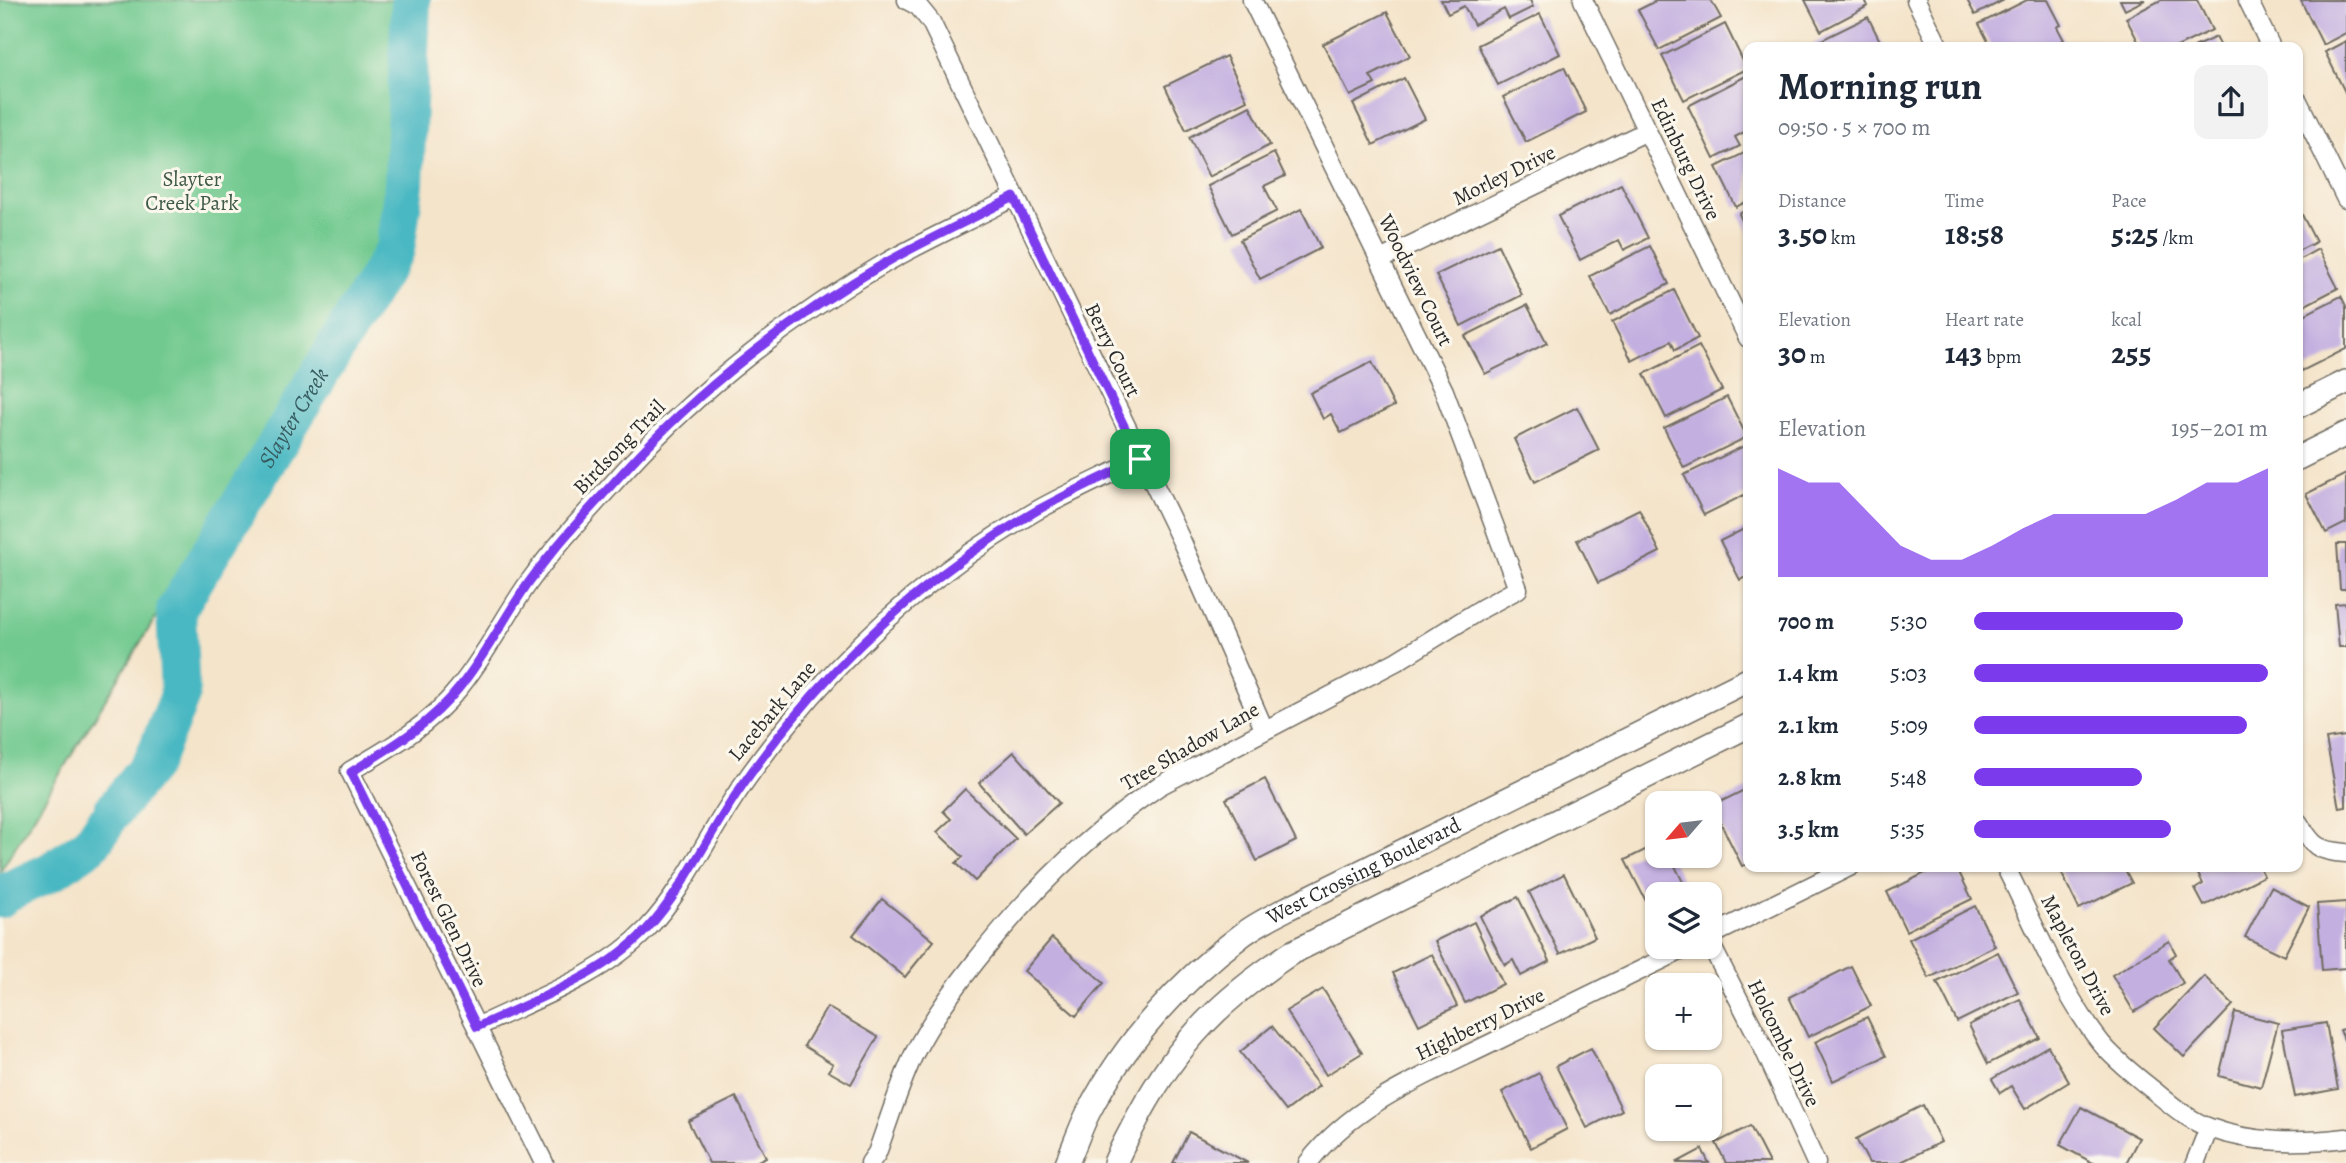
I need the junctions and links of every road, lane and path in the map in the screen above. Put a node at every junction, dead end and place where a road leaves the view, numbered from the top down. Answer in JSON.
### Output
{"nodes":[{"id":1,"x":907,"y":0,"type":"edge"},
{"id":2,"x":1252,"y":0,"type":"edge"},
{"id":3,"x":1583,"y":0,"type":"edge"},
{"id":4,"x":1916,"y":0,"type":"edge"},
{"id":5,"x":2248,"y":0,"type":"edge"},
{"id":6,"x":1937,"y":42,"type":"edge"},
{"id":7,"x":2269,"y":42,"type":"edge"},
{"id":8,"x":2303,"y":111,"type":"edge"},
{"id":9,"x":1647,"y":131,"type":"junction"},
{"id":10,"x":1014,"y":197,"type":"junction"},
{"id":11,"x":2346,"y":199,"type":"edge"},
{"id":12,"x":1380,"y":260,"type":"junction"},
{"id":13,"x":1743,"y":328,"type":"edge"},
{"id":14,"x":2346,"y":382,"type":"edge"},
{"id":15,"x":2303,"y":404,"type":"edge"},
{"id":16,"x":2346,"y":434,"type":"edge"},
{"id":17,"x":2303,"y":456,"type":"edge"},
{"id":18,"x":1140,"y":459,"type":"junction"},
{"id":19,"x":1518,"y":589,"type":"joint"},
{"id":20,"x":1743,"y":682,"type":"edge"},
{"id":21,"x":1743,"y":728,"type":"edge"},
{"id":22,"x":1264,"y":729,"type":"junction"},
{"id":23,"x":351,"y":772,"type":"joint"},
{"id":24,"x":2303,"y":830,"type":"edge"},
{"id":25,"x":2346,"y":853,"type":"edge"},
{"id":26,"x":1839,"y":872,"type":"edge"},
{"id":27,"x":2009,"y":872,"type":"edge"},
{"id":28,"x":1722,"y":930,"type":"edge"},
{"id":29,"x":1664,"y":959,"type":"edge"},
{"id":30,"x":1718,"y":959,"type":"edge"},
{"id":31,"x":477,"y":1027,"type":"junction"},
{"id":32,"x":2209,"y":1128,"type":"junction"},
{"id":33,"x":2346,"y":1139,"type":"edge"},
{"id":34,"x":544,"y":1163,"type":"edge"},
{"id":35,"x":870,"y":1163,"type":"edge"},
{"id":36,"x":1067,"y":1163,"type":"edge"},
{"id":37,"x":1115,"y":1163,"type":"edge"},
{"id":38,"x":1308,"y":1163,"type":"edge"},
{"id":39,"x":1816,"y":1163,"type":"edge"},
{"id":40,"x":2195,"y":1163,"type":"edge"}],
"edges":[{"from":1,"to":10,"type":"street","name":"Berry Court"},
{"from":2,"to":12,"type":"street","name":"Woodview Court"},
{"from":3,"to":9,"type":"street","name":"Edinburg Drive"},
{"from":4,"to":6,"type":"street"},
{"from":5,"to":7,"type":"street"},
{"from":8,"to":11,"type":"street"},
{"from":9,"to":12,"type":"street","name":"Morley Drive"},
{"from":9,"to":13,"type":"street","name":"Edinburg Drive"},
{"from":10,"to":18,"type":"street","name":"Berry Court"},
{"from":10,"to":23,"type":"street","name":"Birdsong Trail"},
{"from":12,"to":19,"type":"street","name":"Woodview Court"},
{"from":14,"to":15,"type":"street"},
{"from":16,"to":17,"type":"street"},
{"from":18,"to":22,"type":"street","name":"Berry Court"},
{"from":18,"to":31,"type":"street","name":"Lacebark Lane"},
{"from":19,"to":22,"type":"street","name":"Tree Shadow Lane"},
{"from":20,"to":36,"type":"street","name":"West Crossing Boulevard"},
{"from":21,"to":37,"type":"street","name":"West Crossing Boulevard"},
{"from":22,"to":35,"type":"street","name":"Tree Shadow Lane"},
{"from":23,"to":31,"type":"street","name":"Forest Glen Drive"},
{"from":24,"to":25,"type":"street"},
{"from":26,"to":28,"type":"street"},
{"from":27,"to":32,"type":"street","name":"Mapleton Drive"},
{"from":29,"to":38,"type":"street","name":"Highberry Drive"},
{"from":30,"to":39,"type":"street","name":"Holcombe Drive"},
{"from":31,"to":34,"type":"street","name":"Forest Glen Drive"},
{"from":32,"to":33,"type":"street","name":"Mapleton Drive"},
{"from":32,"to":40,"type":"street"}]}
